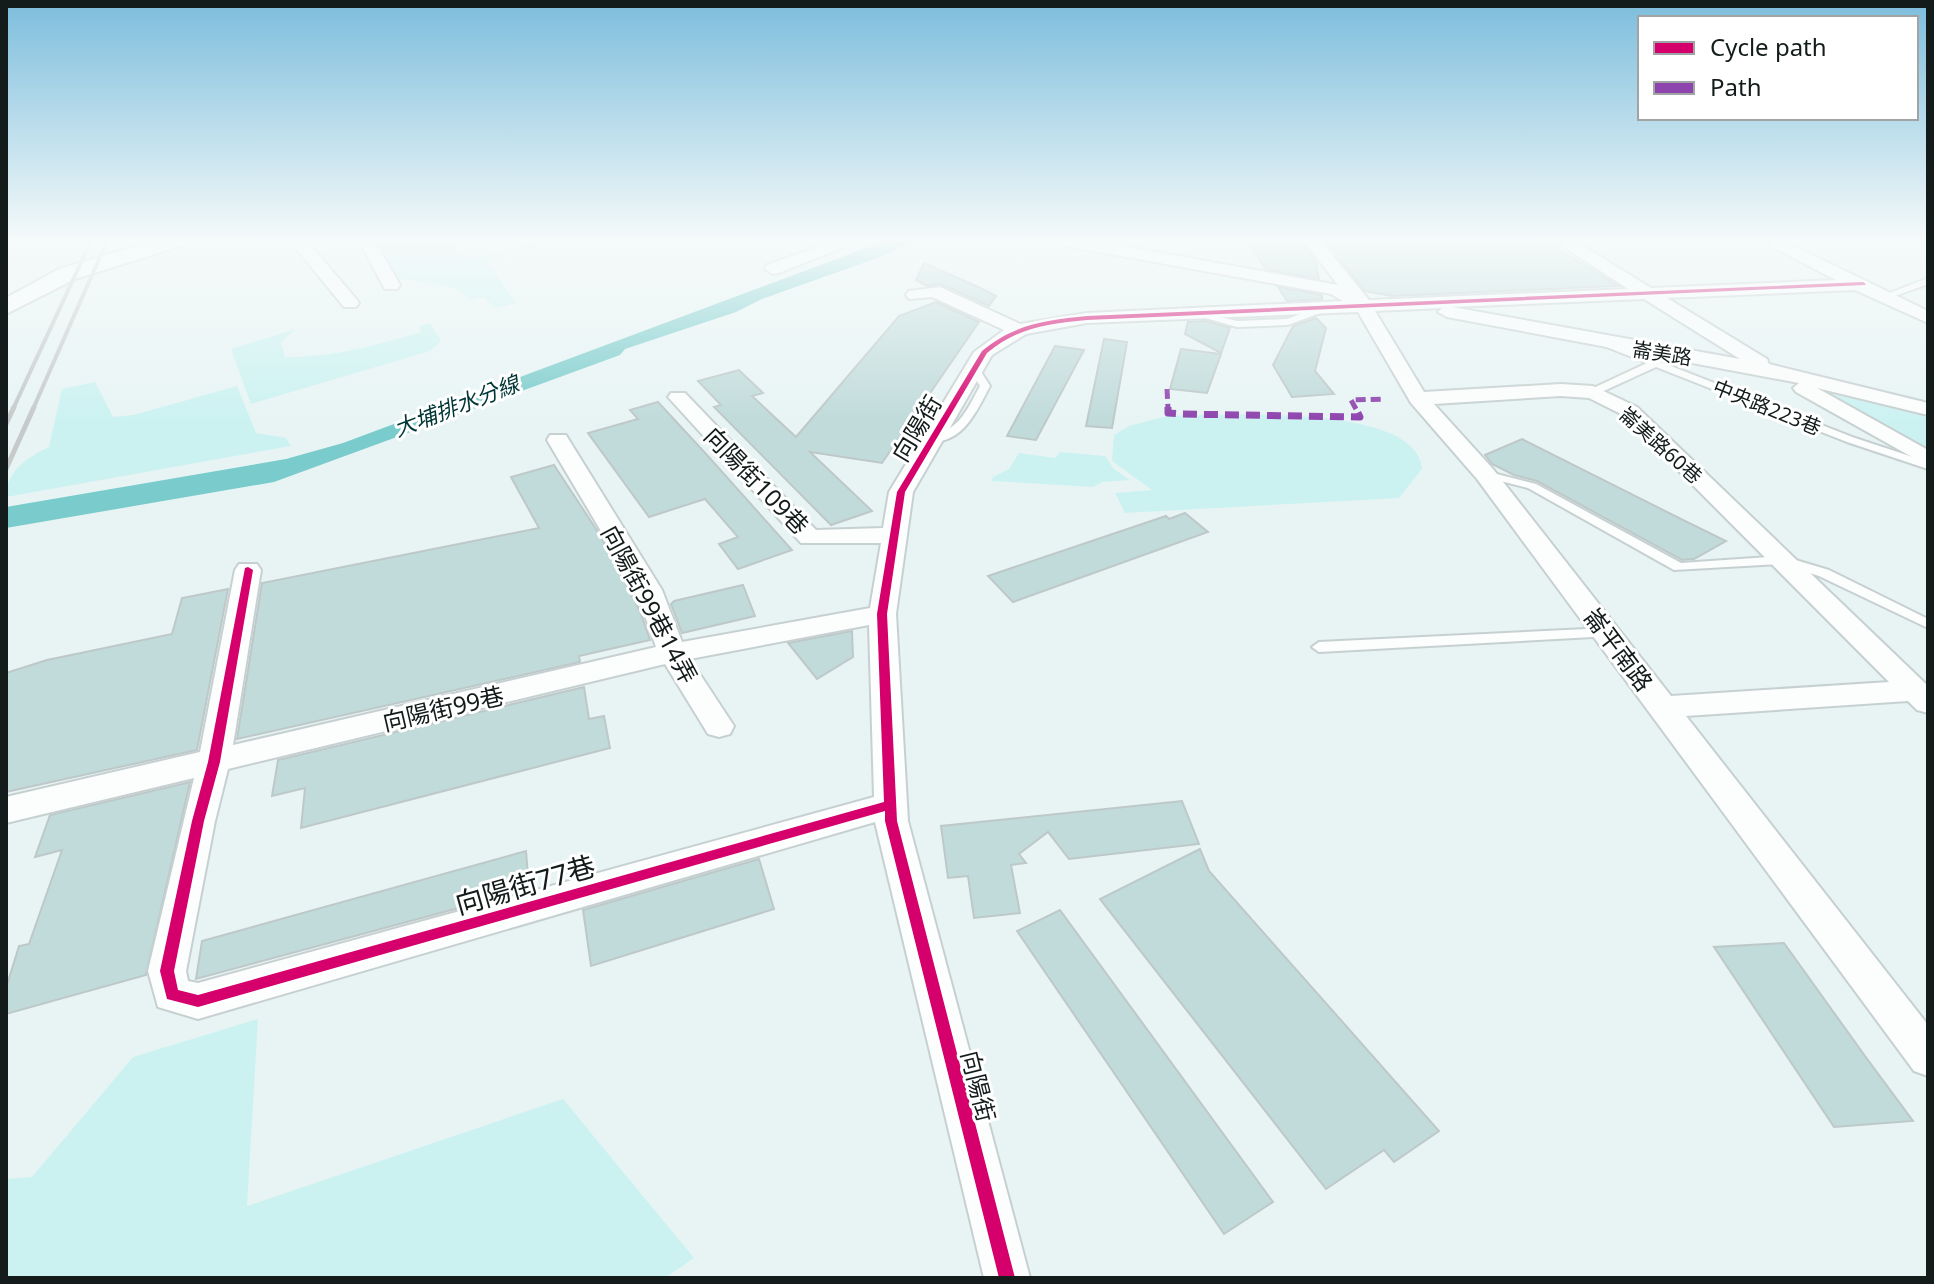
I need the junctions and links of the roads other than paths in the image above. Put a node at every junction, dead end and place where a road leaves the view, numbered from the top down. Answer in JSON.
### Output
{"nodes":[{"id":1,"x":956,"y":301,"type":"edge"},
{"id":2,"x":1356,"y":301,"type":"edge"},
{"id":3,"x":1360,"y":301,"type":"edge"},
{"id":4,"x":1459,"y":301,"type":"edge"},
{"id":5,"x":1657,"y":301,"type":"edge"},
{"id":6,"x":1895,"y":301,"type":"edge"},
{"id":7,"x":1363,"y":305,"type":"junction"},
{"id":8,"x":1928,"y":318,"type":"edge"},
{"id":9,"x":1017,"y":329,"type":"junction"},
{"id":10,"x":1607,"y":344,"type":"junction"},
{"id":11,"x":1656,"y":363,"type":"junction"},
{"id":12,"x":1775,"y":371,"type":"junction"},
{"id":13,"x":1593,"y":392,"type":"junction"},
{"id":14,"x":678,"y":397,"type":"dead end"},
{"id":15,"x":1418,"y":399,"type":"junction"},
{"id":16,"x":1928,"y":409,"type":"edge"},
{"id":17,"x":558,"y":440,"type":"dead end"},
{"id":18,"x":1928,"y":459,"type":"edge"},
{"id":19,"x":1928,"y":466,"type":"edge"},
{"id":20,"x":1485,"y":474,"type":"junction"},
{"id":21,"x":894,"y":535,"type":"junction"},
{"id":22,"x":1782,"y":560,"type":"junction"},
{"id":23,"x":248,"y":570,"type":"dead end"},
{"id":24,"x":882,"y":614,"type":"junction"},
{"id":25,"x":1928,"y":624,"type":"edge"},
{"id":26,"x":1607,"y":633,"type":"junction"},
{"id":27,"x":1319,"y":647,"type":"dead end"},
{"id":28,"x":672,"y":653,"type":"junction"},
{"id":29,"x":1921,"y":696,"type":"edge"},
{"id":30,"x":1663,"y":707,"type":"junction"},
{"id":31,"x":719,"y":726,"type":"dead end"},
{"id":32,"x":214,"y":762,"type":"junction"},
{"id":33,"x":891,"y":805,"type":"junction"},
{"id":34,"x":6,"y":810,"type":"edge"},
{"id":35,"x":1928,"y":1057,"type":"edge"},
{"id":36,"x":1007,"y":1278,"type":"edge"}],
"edges":[{"from":1,"to":9,"type":"street"},
{"from":2,"to":7,"type":"street","name":"崙美路"},
{"from":3,"to":7,"type":"street","name":"崙平南路"},
{"from":4,"to":7,"type":"street","name":"向陽街"},
{"from":5,"to":12,"type":"street"},
{"from":6,"to":8,"type":"street"},
{"from":7,"to":9,"type":"street","name":"向陽街"},
{"from":7,"to":10,"type":"street","name":"崙美路"},
{"from":7,"to":15,"type":"street","name":"崙平南路"},
{"from":9,"to":21,"type":"street","name":"向陽街"},
{"from":10,"to":11,"type":"lane","name":"中央路223巷"},
{"from":10,"to":12,"type":"street","name":"崙美路"},
{"from":11,"to":13,"type":"lane"},
{"from":11,"to":19,"type":"lane","name":"中央路223巷"},
{"from":12,"to":16,"type":"street","name":"崙美路"},
{"from":12,"to":18,"type":"street"},
{"from":13,"to":15,"type":"street","name":"崙美路60巷"},
{"from":13,"to":22,"type":"street","name":"崙美路60巷"},
{"from":14,"to":21,"type":"street","name":"向陽街109巷"},
{"from":15,"to":20,"type":"street","name":"崙平南路"},
{"from":17,"to":28,"type":"street","name":"向陽街99巷14弄"},
{"from":20,"to":22,"type":"lane"},
{"from":20,"to":26,"type":"street","name":"崙平南路"},
{"from":21,"to":24,"type":"street","name":"向陽街"},
{"from":22,"to":25,"type":"lane"},
{"from":22,"to":29,"type":"street","name":"崙美路60巷"},
{"from":23,"to":32,"type":"street"},
{"from":24,"to":28,"type":"street","name":"向陽街99巷"},
{"from":24,"to":33,"type":"street","name":"向陽街"},
{"from":26,"to":27,"type":"lane"},
{"from":26,"to":30,"type":"street","name":"崙平南路"},
{"from":28,"to":31,"type":"street","name":"向陽街99巷14弄"},
{"from":28,"to":32,"type":"street","name":"向陽街99巷"},
{"from":29,"to":30,"type":"street"},
{"from":30,"to":35,"type":"street","name":"崙平南路"},
{"from":32,"to":33,"type":"street","name":"向陽街77巷"},
{"from":32,"to":34,"type":"street","name":"向陽街99巷"},
{"from":33,"to":36,"type":"street","name":"向陽街"}]}
